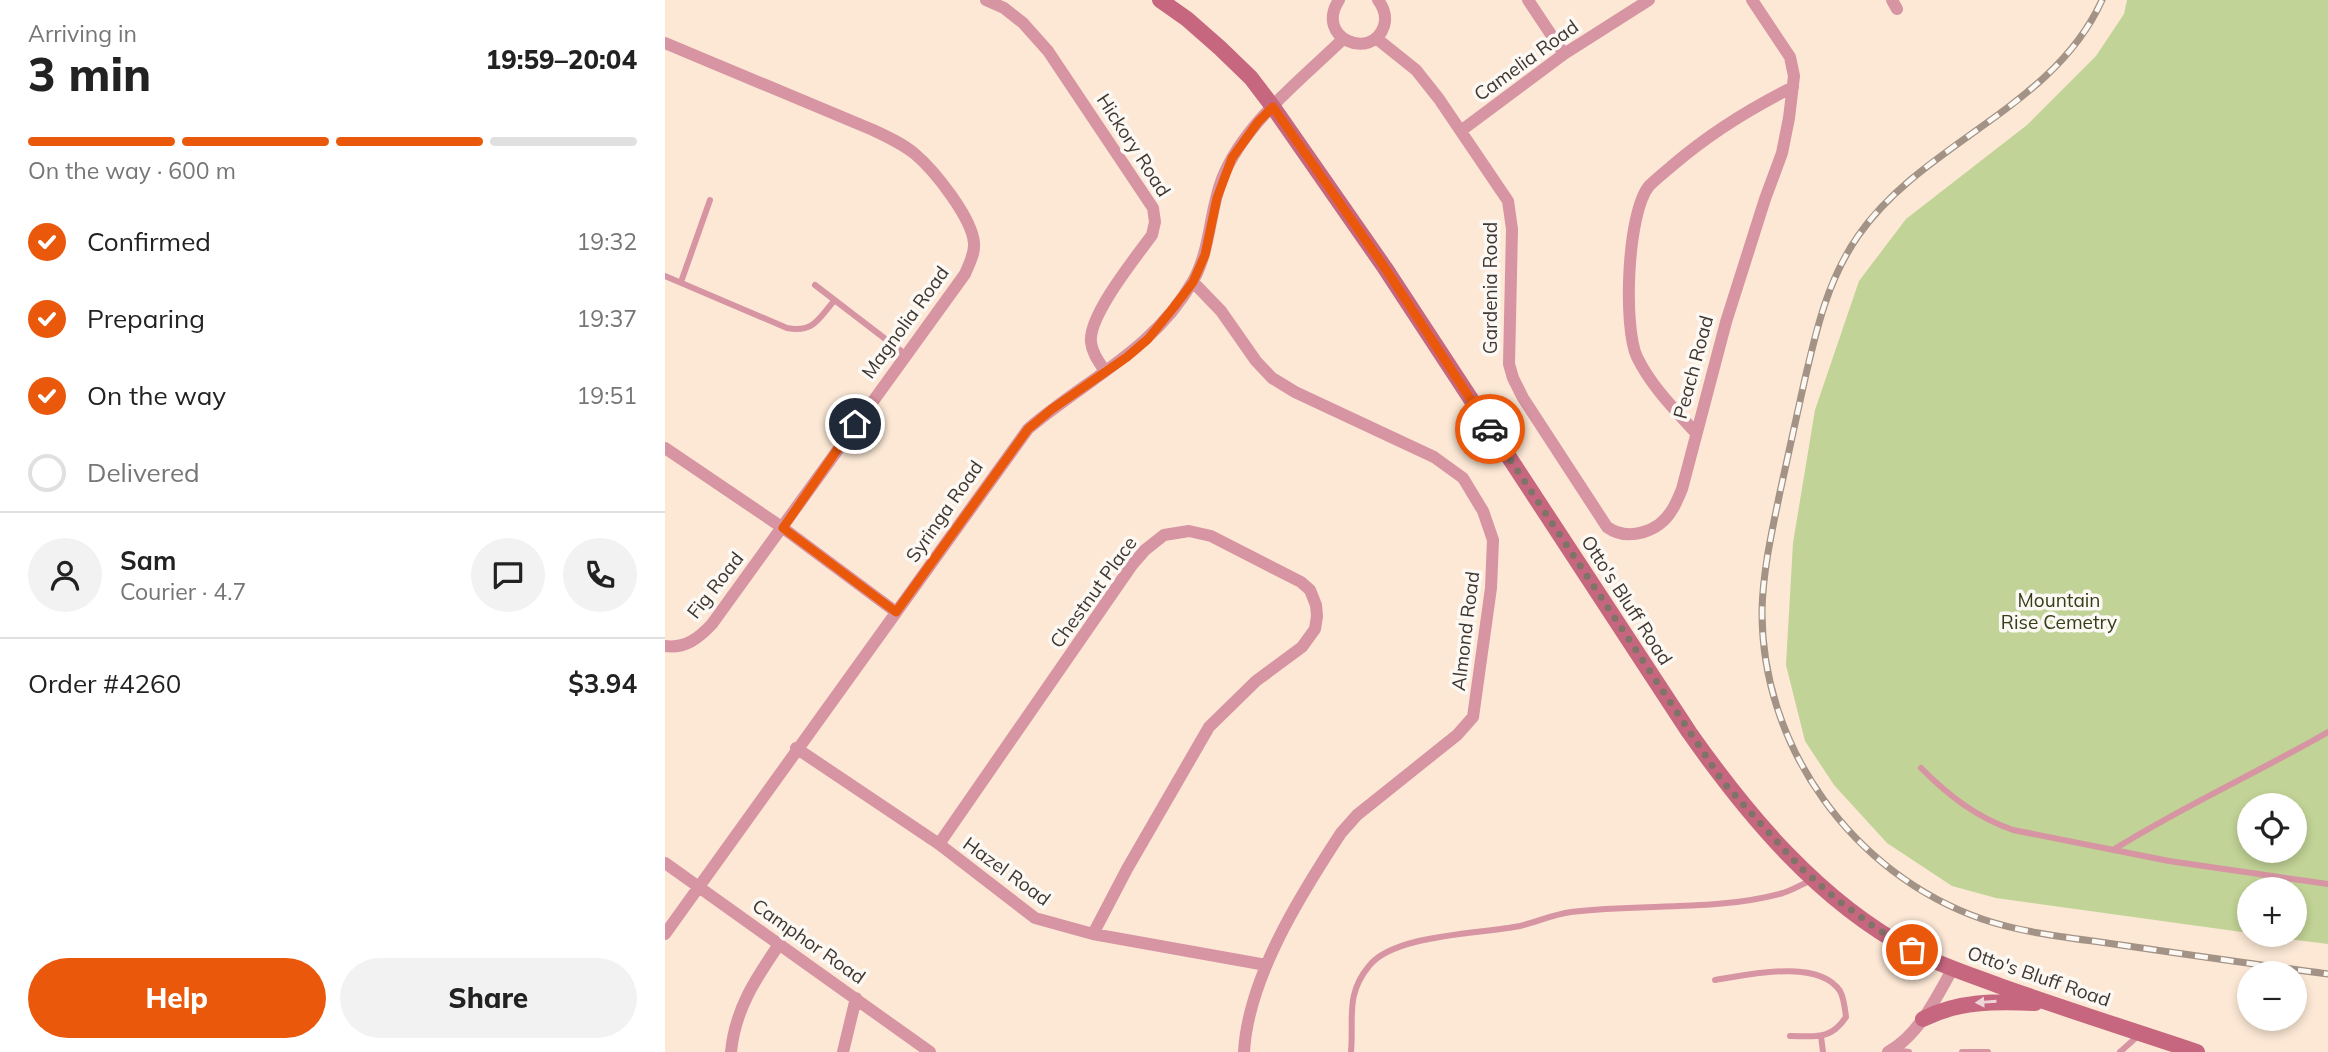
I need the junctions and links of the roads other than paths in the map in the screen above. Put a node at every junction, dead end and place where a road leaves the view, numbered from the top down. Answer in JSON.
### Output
{"nodes":[{"id":1,"x":986,"y":0,"type":"edge"},
{"id":2,"x":1160,"y":0,"type":"edge"},
{"id":3,"x":1339,"y":0,"type":"edge"},
{"id":4,"x":1378,"y":0,"type":"edge"},
{"id":5,"x":1528,"y":0,"type":"edge"},
{"id":6,"x":1649,"y":0,"type":"edge"},
{"id":7,"x":1752,"y":0,"type":"edge"},
{"id":8,"x":1375,"y":38,"type":"junction"},
{"id":9,"x":1343,"y":39,"type":"junction"},
{"id":10,"x":665,"y":43,"type":"edge"},
{"id":11,"x":1564,"y":54,"type":"junction"},
{"id":12,"x":1793,"y":87,"type":"junction"},
{"id":13,"x":1273,"y":107,"type":"junction"},
{"id":14,"x":1462,"y":130,"type":"junction"},
{"id":15,"x":710,"y":201,"type":"dead end"},
{"id":16,"x":665,"y":276,"type":"edge"},
{"id":17,"x":681,"y":282,"type":"junction"},
{"id":18,"x":1193,"y":282,"type":"junction"},
{"id":19,"x":815,"y":285,"type":"dead end"},
{"id":20,"x":834,"y":301,"type":"junction"},
{"id":21,"x":905,"y":354,"type":"junction"},
{"id":22,"x":1105,"y":371,"type":"junction"},
{"id":23,"x":1696,"y":433,"type":"junction"},
{"id":24,"x":665,"y":448,"type":"edge"},
{"id":25,"x":783,"y":528,"type":"junction"},
{"id":26,"x":896,"y":612,"type":"junction"},
{"id":27,"x":665,"y":646,"type":"edge"},
{"id":28,"x":2328,"y":732,"type":"edge"},
{"id":29,"x":796,"y":748,"type":"junction"},
{"id":30,"x":1921,"y":768,"type":"dead end"},
{"id":31,"x":939,"y":844,"type":"junction"},
{"id":32,"x":2113,"y":850,"type":"junction"},
{"id":33,"x":665,"y":863,"type":"edge"},
{"id":34,"x":1814,"y":879,"type":"junction"},
{"id":35,"x":2328,"y":884,"type":"edge"},
{"id":36,"x":699,"y":887,"type":"junction"},
{"id":37,"x":1093,"y":933,"type":"junction"},
{"id":38,"x":665,"y":934,"type":"edge"},
{"id":39,"x":780,"y":943,"type":"junction"},
{"id":40,"x":1266,"y":965,"type":"junction"},
{"id":41,"x":1953,"y":968,"type":"junction"},
{"id":42,"x":1715,"y":980,"type":"dead end"},
{"id":43,"x":856,"y":998,"type":"junction"},
{"id":44,"x":2051,"y":1004,"type":"junction"},
{"id":45,"x":1923,"y":1019,"type":"junction"},
{"id":46,"x":2141,"y":1034,"type":"junction"},
{"id":47,"x":1790,"y":1036,"type":"dead end"},
{"id":48,"x":1821,"y":1036,"type":"junction"},
{"id":49,"x":1890,"y":1051,"type":"edge"},
{"id":50,"x":731,"y":1052,"type":"edge"},
{"id":51,"x":843,"y":1052,"type":"edge"},
{"id":52,"x":930,"y":1052,"type":"edge"},
{"id":53,"x":1244,"y":1052,"type":"edge"},
{"id":54,"x":1351,"y":1052,"type":"edge"},
{"id":55,"x":1823,"y":1052,"type":"edge"},
{"id":56,"x":1909,"y":1052,"type":"edge"},
{"id":57,"x":1962,"y":1052,"type":"edge"},
{"id":58,"x":1988,"y":1052,"type":"edge"},
{"id":59,"x":2120,"y":1052,"type":"edge"},
{"id":60,"x":2197,"y":1052,"type":"edge"}],
"edges":[{"from":1,"to":22,"type":"street","name":"Hickory Road"},
{"from":2,"to":13,"type":"main road","name":"Otto's Bluff Road"},
{"from":3,"to":9,"type":"street"},
{"from":4,"to":8,"type":"street"},
{"from":5,"to":11,"type":"street"},
{"from":6,"to":11,"type":"street","name":"Camelia Road"},
{"from":7,"to":12,"type":"street","name":"Peach Road"},
{"from":8,"to":9,"type":"street"},
{"from":8,"to":14,"type":"street","name":"Gardenia Road"},
{"from":9,"to":13,"type":"street","name":"Syringa Road"},
{"from":10,"to":21,"type":"street","name":"Magnolia Road"},
{"from":11,"to":14,"type":"street","name":"Camelia Road"},
{"from":12,"to":23,"type":"street","name":"Peach Road"},
{"from":12,"to":23,"type":"street","name":"Peach Road"},
{"from":13,"to":18,"type":"street","name":"Syringa Road"},
{"from":13,"to":34,"type":"main road","name":"Otto's Bluff Road"},
{"from":14,"to":23,"type":"street","name":"Gardenia Road"},
{"from":15,"to":17,"type":"lane"},
{"from":16,"to":17,"type":"lane"},
{"from":17,"to":20,"type":"lane"},
{"from":18,"to":22,"type":"street","name":"Syringa Road"},
{"from":18,"to":40,"type":"street","name":"Almond Road"},
{"from":19,"to":20,"type":"lane"},
{"from":20,"to":21,"type":"lane"},
{"from":21,"to":25,"type":"street","name":"Magnolia Road"},
{"from":22,"to":26,"type":"street","name":"Syringa Road"},
{"from":24,"to":25,"type":"street"},
{"from":25,"to":26,"type":"street"},
{"from":25,"to":27,"type":"street","name":"Fig Road"},
{"from":26,"to":29,"type":"street","name":"Syringa Road"},
{"from":28,"to":32,"type":"lane"},
{"from":29,"to":31,"type":"street","name":"Hazel Road"},
{"from":29,"to":36,"type":"street","name":"Syringa Road"},
{"from":30,"to":32,"type":"lane"},
{"from":31,"to":37,"type":"street","name":"Hazel Road"},
{"from":31,"to":37,"type":"street","name":"Chestnut Place"},
{"from":32,"to":35,"type":"lane"},
{"from":33,"to":36,"type":"street","name":"Camphor Road"},
{"from":34,"to":41,"type":"main road","name":"Otto's Bluff Road"},
{"from":34,"to":54,"type":"lane"},
{"from":36,"to":38,"type":"street","name":"Syringa Road"},
{"from":36,"to":39,"type":"street","name":"Camphor Road"},
{"from":37,"to":40,"type":"street","name":"Hazel Road"},
{"from":39,"to":43,"type":"street","name":"Camphor Road"},
{"from":39,"to":50,"type":"street"},
{"from":40,"to":53,"type":"street","name":"Almond Road"},
{"from":41,"to":44,"type":"main road","name":"Otto's Bluff Road"},
{"from":41,"to":45,"type":"street"},
{"from":42,"to":48,"type":"lane"},
{"from":43,"to":51,"type":"street"},
{"from":43,"to":52,"type":"street","name":"Camphor Road"},
{"from":44,"to":45,"type":"main road","one_way":true},
{"from":44,"to":46,"type":"main road","name":"Otto's Bluff Road"},
{"from":45,"to":49,"type":"street"},
{"from":46,"to":59,"type":"lane"},
{"from":46,"to":60,"type":"main road","name":"Otto's Bluff Road"},
{"from":47,"to":48,"type":"lane"},
{"from":48,"to":55,"type":"lane"},
{"from":49,"to":56,"type":"lane"},
{"from":57,"to":58,"type":"lane"}]}
